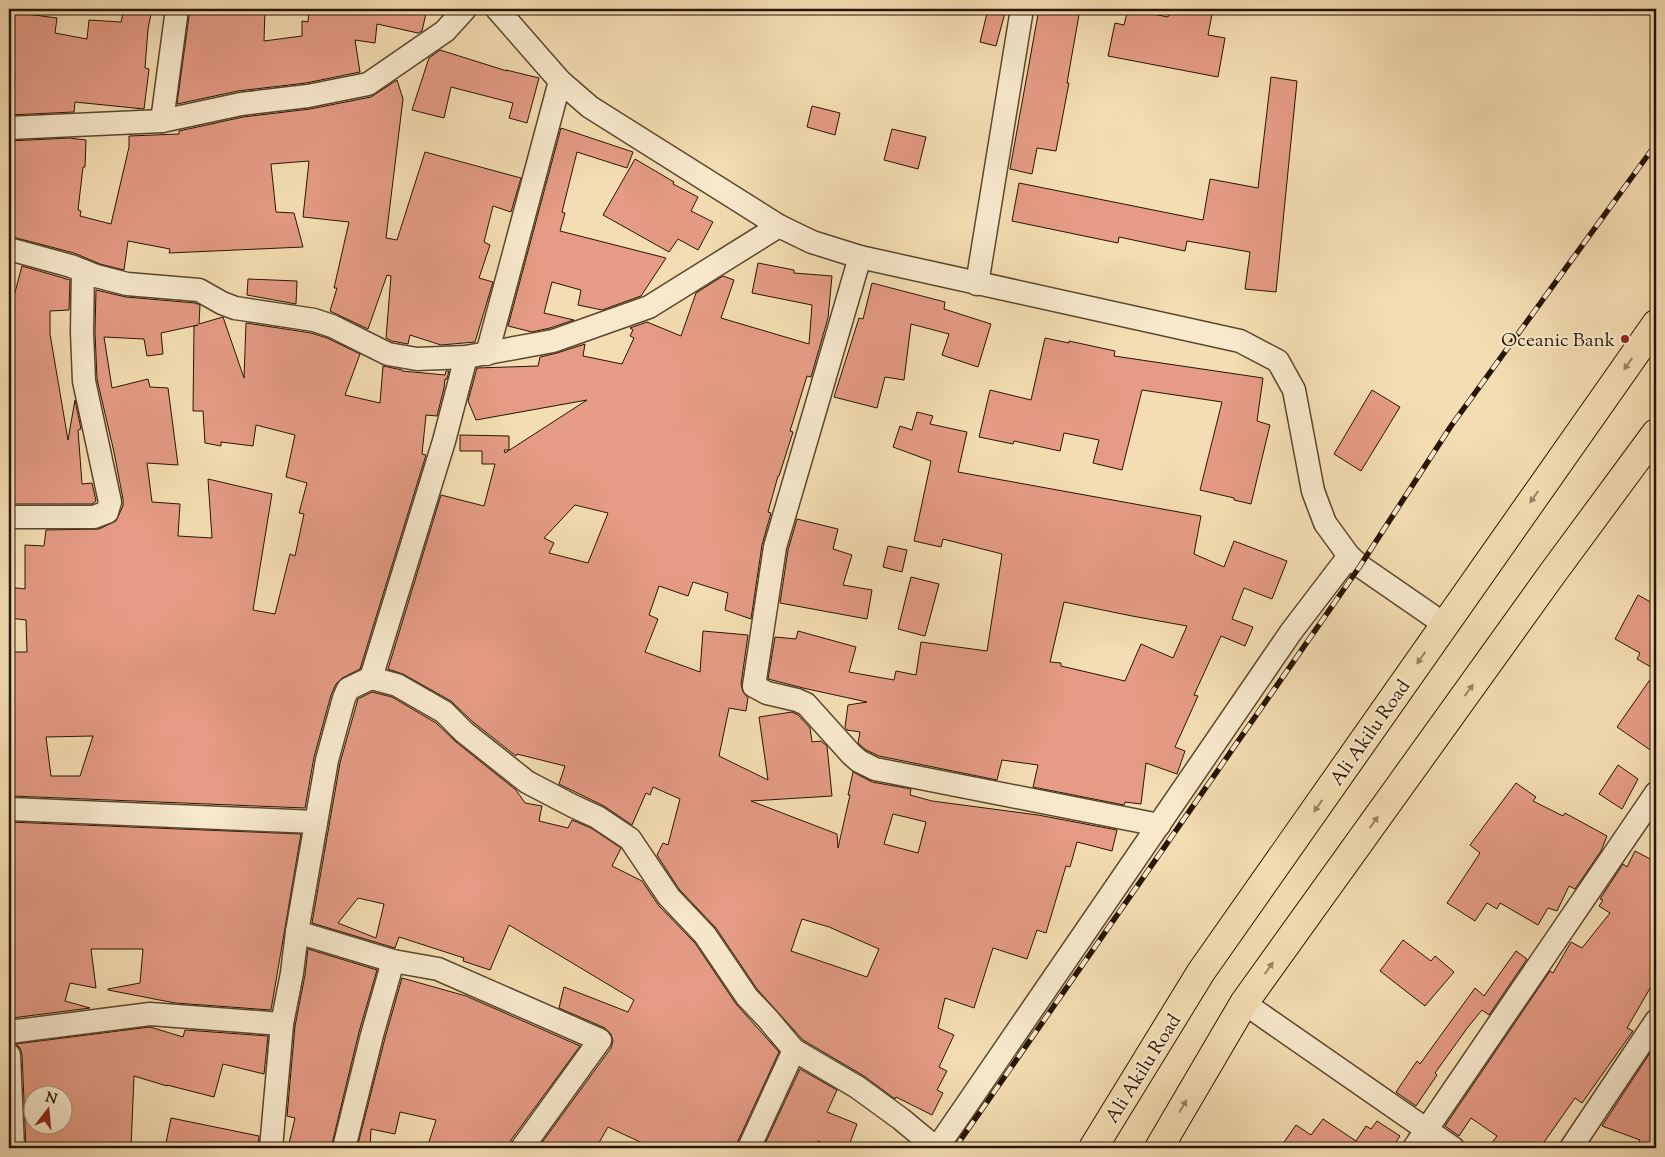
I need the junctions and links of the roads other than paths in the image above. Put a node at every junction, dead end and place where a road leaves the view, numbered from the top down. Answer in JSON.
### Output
{"nodes":[{"id":1,"x":177,"y":9,"type":"edge"},
{"id":2,"x":465,"y":9,"type":"edge"},
{"id":3,"x":497,"y":9,"type":"edge"},
{"id":4,"x":1022,"y":9,"type":"edge"},
{"id":5,"x":560,"y":81,"type":"junction"},
{"id":6,"x":162,"y":121,"type":"junction"},
{"id":7,"x":9,"y":128,"type":"edge"},
{"id":8,"x":779,"y":226,"type":"junction"},
{"id":9,"x":9,"y":249,"type":"edge"},
{"id":10,"x":860,"y":257,"type":"junction"},
{"id":11,"x":83,"y":271,"type":"junction"},
{"id":12,"x":977,"y":284,"type":"junction"},
{"id":13,"x":1656,"y":324,"type":"edge"},
{"id":14,"x":476,"y":356,"type":"junction"},
{"id":15,"x":1656,"y":433,"type":"edge"},
{"id":16,"x":9,"y":517,"type":"edge"},
{"id":17,"x":1349,"y":556,"type":"junction"},
{"id":18,"x":1444,"y":624,"type":"junction"},
{"id":19,"x":371,"y":678,"type":"junction"},
{"id":20,"x":1656,"y":793,"type":"edge"},
{"id":21,"x":9,"y":809,"type":"edge"},
{"id":22,"x":316,"y":822,"type":"junction"},
{"id":23,"x":1159,"y":825,"type":"junction"},
{"id":24,"x":297,"y":932,"type":"junction"},
{"id":25,"x":393,"y":961,"type":"junction"},
{"id":26,"x":1244,"y":1004,"type":"junction"},
{"id":27,"x":1656,"y":1021,"type":"edge"},
{"id":28,"x":282,"y":1024,"type":"junction"},
{"id":29,"x":9,"y":1032,"type":"edge"},
{"id":30,"x":794,"y":1050,"type":"junction"},
{"id":31,"x":9,"y":1055,"type":"edge"},
{"id":32,"x":1420,"y":1139,"type":"edge"},
{"id":33,"x":13,"y":1148,"type":"edge"},
{"id":34,"x":271,"y":1148,"type":"edge"},
{"id":35,"x":344,"y":1148,"type":"edge"},
{"id":36,"x":522,"y":1148,"type":"edge"},
{"id":37,"x":749,"y":1148,"type":"edge"},
{"id":38,"x":937,"y":1148,"type":"edge"},
{"id":39,"x":1093,"y":1148,"type":"edge"},
{"id":40,"x":1159,"y":1148,"type":"edge"},
{"id":41,"x":1453,"y":1148,"type":"edge"},
{"id":42,"x":1571,"y":1148,"type":"edge"}],
"edges":[{"from":1,"to":6,"type":"street"},
{"from":2,"to":6,"type":"street"},
{"from":3,"to":5,"type":"street"},
{"from":4,"to":12,"type":"street"},
{"from":5,"to":8,"type":"street"},
{"from":5,"to":14,"type":"street"},
{"from":6,"to":7,"type":"street"},
{"from":8,"to":10,"type":"street"},
{"from":8,"to":14,"type":"street"},
{"from":9,"to":11,"type":"street"},
{"from":10,"to":12,"type":"street"},
{"from":10,"to":23,"type":"street"},
{"from":11,"to":14,"type":"street"},
{"from":11,"to":16,"type":"street"},
{"from":12,"to":17,"type":"street"},
{"from":13,"to":18,"type":"main road","name":"Ali Akilu Road","one_way":true},
{"from":14,"to":19,"type":"street"},
{"from":26,"to":15,"type":"main road","one_way":true},
{"from":17,"to":18,"type":"street"},
{"from":17,"to":23,"type":"street"},
{"from":18,"to":39,"type":"main road","name":"Ali Akilu Road","one_way":true},
{"from":19,"to":22,"type":"street"},
{"from":19,"to":30,"type":"street"},
{"from":20,"to":32,"type":"street"},
{"from":21,"to":22,"type":"street"},
{"from":22,"to":24,"type":"street"},
{"from":23,"to":38,"type":"street"},
{"from":24,"to":25,"type":"street"},
{"from":24,"to":28,"type":"street"},
{"from":25,"to":35,"type":"street"},
{"from":25,"to":36,"type":"street"},
{"from":26,"to":32,"type":"street"},
{"from":40,"to":26,"type":"main road","one_way":true},
{"from":27,"to":42,"type":"street"},
{"from":28,"to":29,"type":"street"},
{"from":28,"to":34,"type":"street"},
{"from":30,"to":37,"type":"street"},
{"from":30,"to":38,"type":"street"},
{"from":31,"to":33,"type":"street"},
{"from":32,"to":41,"type":"street"}]}
